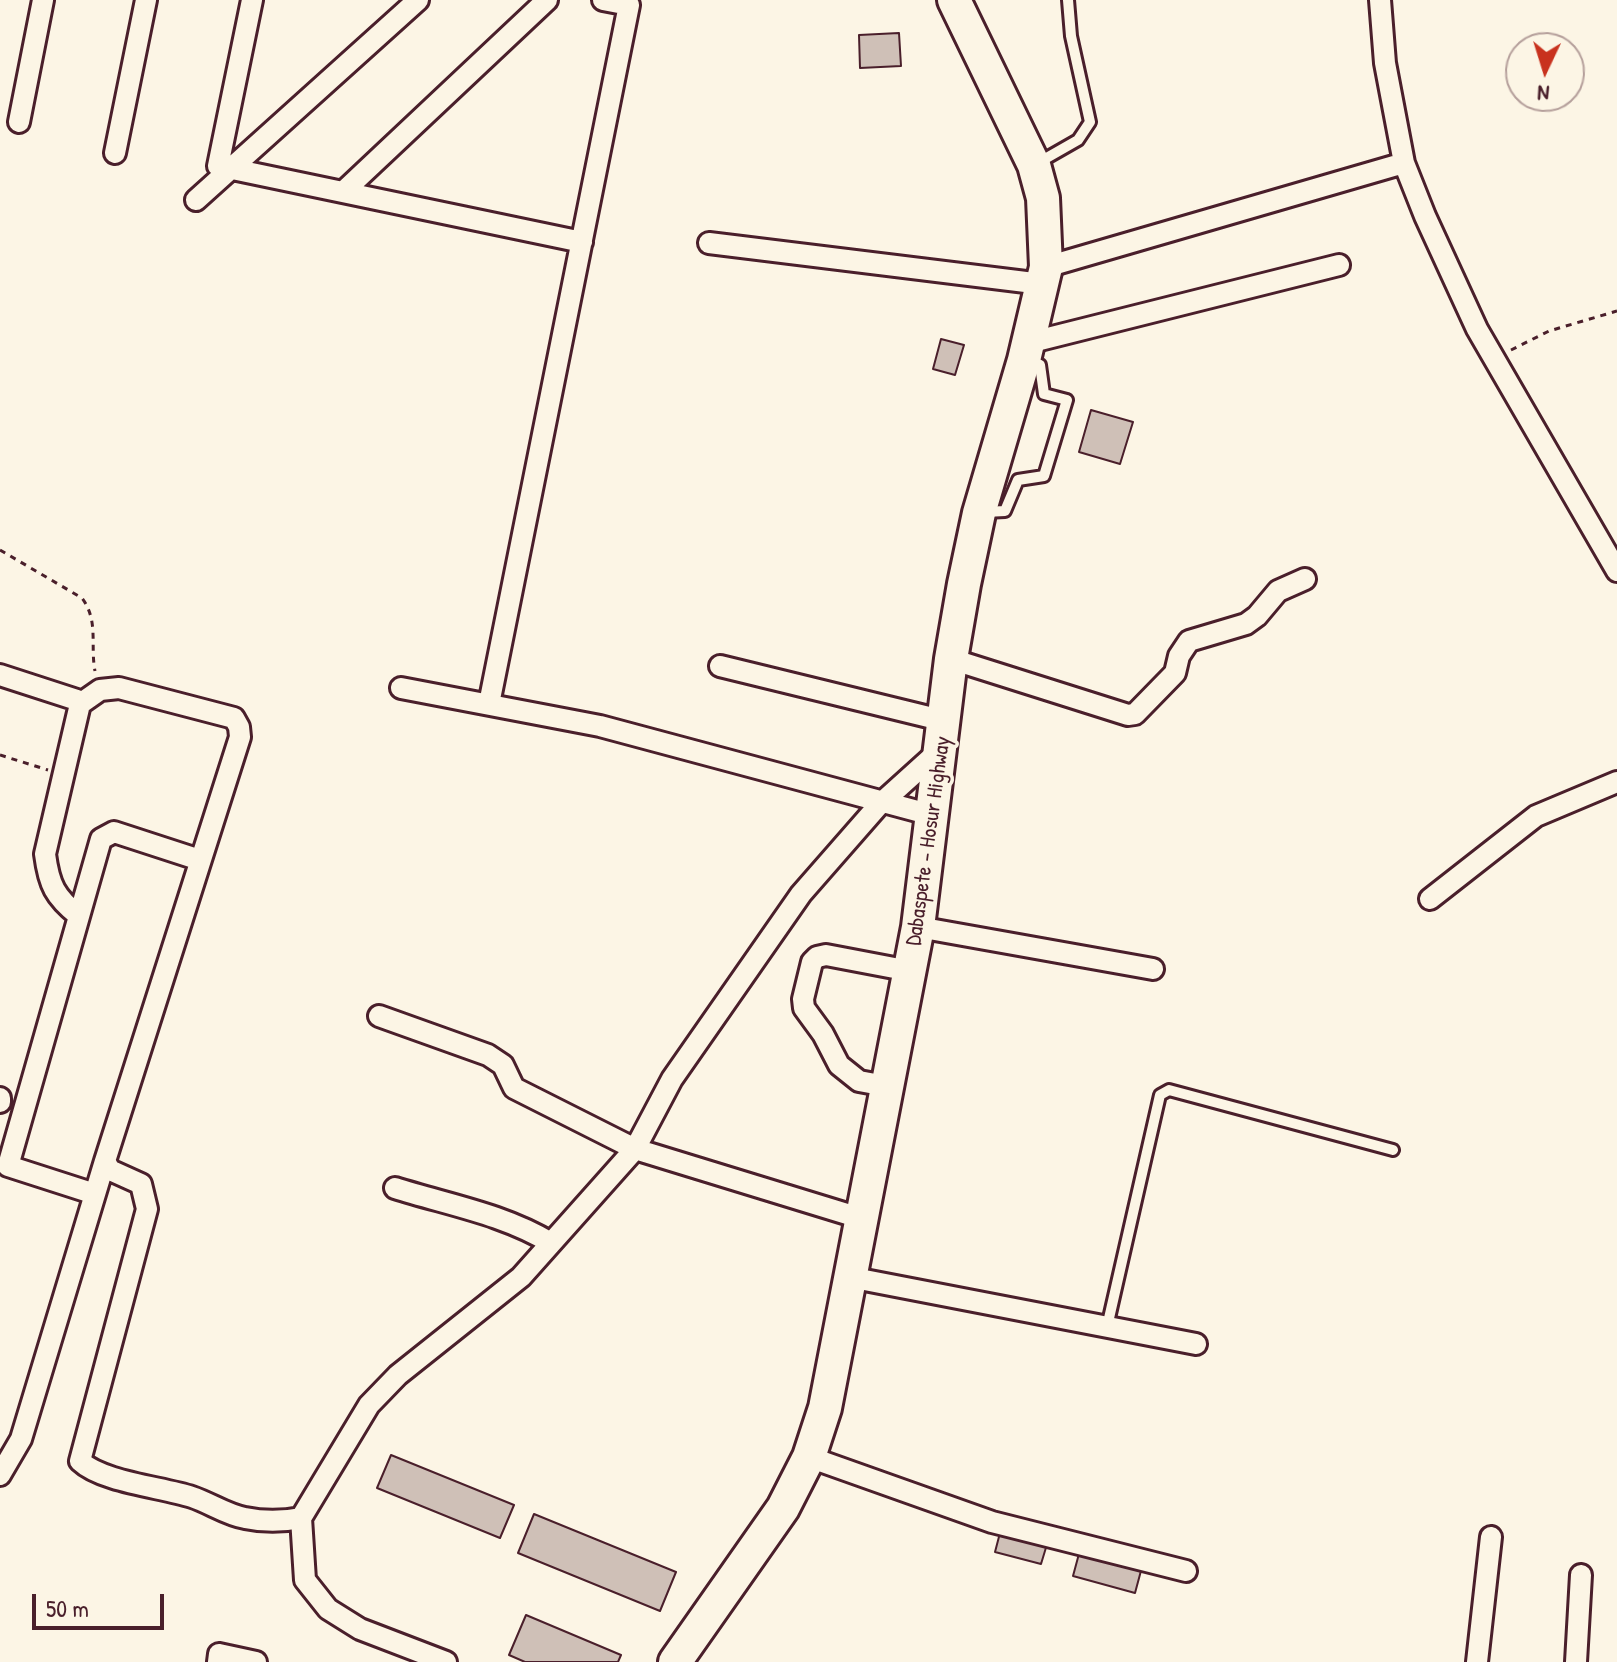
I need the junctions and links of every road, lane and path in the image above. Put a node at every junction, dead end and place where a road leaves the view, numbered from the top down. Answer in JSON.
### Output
{"nodes":[{"id":1,"x":43,"y":0,"type":"edge"},
{"id":2,"x":146,"y":0,"type":"edge"},
{"id":3,"x":252,"y":0,"type":"edge"},
{"id":4,"x":418,"y":0,"type":"edge"},
{"id":5,"x":547,"y":0,"type":"edge"},
{"id":6,"x":603,"y":0,"type":"edge"},
{"id":7,"x":954,"y":0,"type":"edge"},
{"id":8,"x":1068,"y":0,"type":"edge"},
{"id":9,"x":1380,"y":0,"type":"edge"},
{"id":10,"x":19,"y":122,"type":"dead end"},
{"id":11,"x":115,"y":153,"type":"dead end"},
{"id":12,"x":1404,"y":163,"type":"junction"},
{"id":13,"x":1034,"y":165,"type":"junction"},
{"id":14,"x":230,"y":169,"type":"junction"},
{"id":15,"x":343,"y":192,"type":"junction"},
{"id":16,"x":196,"y":200,"type":"dead end"},
{"id":17,"x":582,"y":242,"type":"junction"},
{"id":18,"x":709,"y":243,"type":"dead end"},
{"id":19,"x":1339,"y":265,"type":"dead end"},
{"id":20,"x":1044,"y":276,"type":"junction"},
{"id":21,"x":1617,"y":311,"type":"edge"},
{"id":22,"x":1026,"y":352,"type":"junction"},
{"id":23,"x":1494,"y":360,"type":"junction"},
{"id":24,"x":979,"y":513,"type":"junction"},
{"id":25,"x":0,"y":550,"type":"edge"},
{"id":26,"x":1617,"y":571,"type":"edge"},
{"id":27,"x":1305,"y":579,"type":"dead end"},
{"id":28,"x":951,"y":659,"type":"junction"},
{"id":29,"x":720,"y":666,"type":"dead end"},
{"id":30,"x":0,"y":675,"type":"edge"},
{"id":31,"x":401,"y":688,"type":"dead end"},
{"id":32,"x":100,"y":690,"type":"junction"},
{"id":33,"x":80,"y":704,"type":"junction"},
{"id":34,"x":489,"y":704,"type":"junction"},
{"id":35,"x":943,"y":735,"type":"junction"},
{"id":36,"x":0,"y":755,"type":"edge"},
{"id":37,"x":63,"y":775,"type":"junction"},
{"id":38,"x":1617,"y":782,"type":"edge"},
{"id":39,"x":932,"y":815,"type":"junction"},
{"id":40,"x":200,"y":860,"type":"junction"},
{"id":41,"x":1430,"y":899,"type":"dead end"},
{"id":42,"x":79,"y":916,"type":"junction"},
{"id":43,"x":918,"y":927,"type":"junction"},
{"id":44,"x":1153,"y":969,"type":"dead end"},
{"id":45,"x":910,"y":971,"type":"junction"},
{"id":46,"x":379,"y":1016,"type":"dead end"},
{"id":47,"x":886,"y":1086,"type":"junction"},
{"id":48,"x":8,"y":1132,"type":"edge"},
{"id":49,"x":635,"y":1149,"type":"junction"},
{"id":50,"x":1393,"y":1150,"type":"dead end"},
{"id":51,"x":105,"y":1161,"type":"junction"},
{"id":52,"x":4,"y":1166,"type":"edge"},
{"id":53,"x":395,"y":1188,"type":"dead end"},
{"id":54,"x":95,"y":1194,"type":"junction"},
{"id":55,"x":860,"y":1218,"type":"junction"},
{"id":56,"x":551,"y":1243,"type":"junction"},
{"id":57,"x":849,"y":1277,"type":"junction"},
{"id":58,"x":1107,"y":1327,"type":"junction"},
{"id":59,"x":1196,"y":1344,"type":"dead end"},
{"id":60,"x":809,"y":1457,"type":"junction"},
{"id":61,"x":0,"y":1475,"type":"edge"},
{"id":62,"x":301,"y":1518,"type":"junction"},
{"id":63,"x":1491,"y":1537,"type":"dead end"},
{"id":64,"x":1186,"y":1571,"type":"dead end"},
{"id":65,"x":1581,"y":1575,"type":"dead end"},
{"id":66,"x":218,"y":1662,"type":"edge"},
{"id":67,"x":256,"y":1662,"type":"edge"},
{"id":68,"x":446,"y":1662,"type":"edge"},
{"id":69,"x":675,"y":1662,"type":"edge"},
{"id":70,"x":1477,"y":1662,"type":"edge"},
{"id":71,"x":1576,"y":1662,"type":"edge"}],
"edges":[{"from":1,"to":10,"type":"street"},
{"from":2,"to":11,"type":"street"},
{"from":3,"to":14,"type":"street"},
{"from":4,"to":14,"type":"street"},
{"from":5,"to":15,"type":"street"},
{"from":6,"to":17,"type":"street"},
{"from":7,"to":13,"type":"highway","name":"Dabaspete - Hosur Highway"},
{"from":8,"to":13,"type":"lane"},
{"from":9,"to":12,"type":"street"},
{"from":12,"to":20,"type":"street"},
{"from":12,"to":23,"type":"street"},
{"from":13,"to":20,"type":"highway","name":"Dabaspete - Hosur Highway"},
{"from":14,"to":15,"type":"street"},
{"from":14,"to":16,"type":"street"},
{"from":15,"to":17,"type":"street"},
{"from":17,"to":34,"type":"street"},
{"from":18,"to":20,"type":"street"},
{"from":19,"to":22,"type":"street"},
{"from":20,"to":22,"type":"highway","name":"Dabaspete - Hosur Highway"},
{"from":21,"to":23,"type":"path"},
{"from":22,"to":24,"type":"highway","name":"Dabaspete - Hosur Highway"},
{"from":22,"to":24,"type":"lane"},
{"from":23,"to":26,"type":"street"},
{"from":24,"to":28,"type":"highway","name":"Dabaspete - Hosur Highway"},
{"from":25,"to":32,"type":"path"},
{"from":27,"to":28,"type":"street"},
{"from":28,"to":35,"type":"highway","name":"Dabaspete - Hosur Highway"},
{"from":29,"to":35,"type":"street"},
{"from":30,"to":33,"type":"street"},
{"from":31,"to":34,"type":"street"},
{"from":32,"to":33,"type":"street"},
{"from":32,"to":40,"type":"street"},
{"from":33,"to":37,"type":"street"},
{"from":34,"to":39,"type":"street"},
{"from":35,"to":39,"type":"highway","name":"Dabaspete - Hosur Highway"},
{"from":35,"to":49,"type":"street"},
{"from":36,"to":37,"type":"path"},
{"from":37,"to":42,"type":"street"},
{"from":38,"to":41,"type":"street"},
{"from":39,"to":43,"type":"highway","name":"Dabaspete - Hosur Highway"},
{"from":40,"to":42,"type":"street"},
{"from":40,"to":51,"type":"street"},
{"from":42,"to":48,"type":"street"},
{"from":43,"to":44,"type":"street"},
{"from":43,"to":45,"type":"highway","name":"Dabaspete - Hosur Highway"},
{"from":45,"to":47,"type":"highway","name":"Dabaspete - Hosur Highway"},
{"from":45,"to":47,"type":"street"},
{"from":46,"to":49,"type":"street"},
{"from":47,"to":55,"type":"highway","name":"Dabaspete - Hosur Highway"},
{"from":48,"to":52,"type":"street"},
{"from":49,"to":55,"type":"street"},
{"from":49,"to":56,"type":"street"},
{"from":50,"to":58,"type":"lane"},
{"from":51,"to":54,"type":"street"},
{"from":51,"to":62,"type":"street"},
{"from":52,"to":54,"type":"street"},
{"from":53,"to":56,"type":"street"},
{"from":54,"to":61,"type":"street"},
{"from":55,"to":57,"type":"highway","name":"Dabaspete - Hosur Highway"},
{"from":56,"to":62,"type":"street"},
{"from":57,"to":58,"type":"street"},
{"from":57,"to":60,"type":"highway","name":"Dabaspete - Hosur Highway"},
{"from":58,"to":59,"type":"street"},
{"from":60,"to":64,"type":"street"},
{"from":60,"to":69,"type":"highway","name":"Dabaspete - Hosur Highway"},
{"from":62,"to":68,"type":"street"},
{"from":63,"to":70,"type":"street"},
{"from":65,"to":71,"type":"street"},
{"from":66,"to":67,"type":"street"}]}
